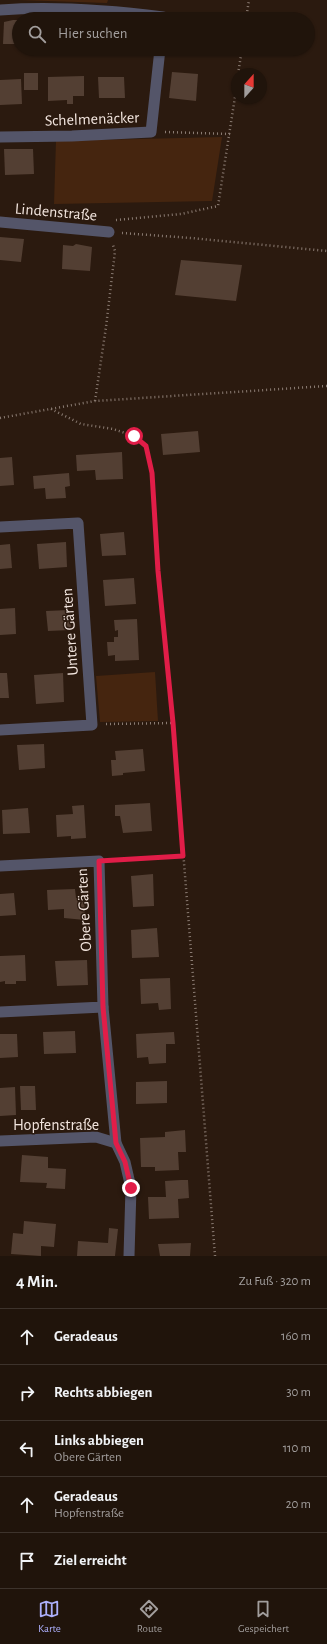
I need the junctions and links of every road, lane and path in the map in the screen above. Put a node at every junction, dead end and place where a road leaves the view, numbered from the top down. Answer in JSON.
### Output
{"nodes":[{"id":1,"x":249,"y":0,"type":"edge"},
{"id":2,"x":0,"y":10,"type":"edge"},
{"id":3,"x":124,"y":12,"type":"edge"},
{"id":4,"x":247,"y":12,"type":"edge"},
{"id":5,"x":159,"y":56,"type":"edge"},
{"id":6,"x":241,"y":56,"type":"edge"},
{"id":7,"x":239,"y":68,"type":"edge"},
{"id":8,"x":234,"y":104,"type":"edge"},
{"id":9,"x":151,"y":132,"type":"junction"},
{"id":10,"x":230,"y":134,"type":"junction"},
{"id":11,"x":0,"y":137,"type":"edge"},
{"id":12,"x":0,"y":222,"type":"edge"},
{"id":13,"x":109,"y":232,"type":"junction"},
{"id":14,"x":327,"y":251,"type":"edge"},
{"id":15,"x":327,"y":386,"type":"edge"},
{"id":16,"x":95,"y":401,"type":"junction"},
{"id":17,"x":51,"y":409,"type":"junction"},
{"id":18,"x":0,"y":418,"type":"edge"},
{"id":19,"x":0,"y":527,"type":"edge"},
{"id":20,"x":173,"y":723,"type":"junction"},
{"id":21,"x":92,"y":725,"type":"junction"},
{"id":22,"x":0,"y":730,"type":"edge"},
{"id":23,"x":183,"y":856,"type":"junction"},
{"id":24,"x":99,"y":861,"type":"junction"},
{"id":25,"x":0,"y":866,"type":"edge"},
{"id":26,"x":103,"y":1007,"type":"junction"},
{"id":27,"x":0,"y":1012,"type":"edge"},
{"id":28,"x":0,"y":1141,"type":"edge"},
{"id":29,"x":116,"y":1143,"type":"junction"},
{"id":30,"x":129,"y":1256,"type":"edge"},
{"id":31,"x":215,"y":1256,"type":"edge"}],
"edges":[{"from":1,"to":4,"type":"path"},
{"from":2,"to":3,"type":"street"},
{"from":5,"to":9,"type":"street","name":"Schelmenäcker"},
{"from":6,"to":7,"type":"path"},
{"from":8,"to":10,"type":"path"},
{"from":9,"to":10,"type":"path"},
{"from":9,"to":11,"type":"street","name":"Schelmenäcker"},
{"from":10,"to":13,"type":"path"},
{"from":12,"to":13,"type":"street","name":"Lindenstraße"},
{"from":13,"to":14,"type":"path"},
{"from":13,"to":16,"type":"path"},
{"from":15,"to":16,"type":"path"},
{"from":16,"to":17,"type":"path"},
{"from":17,"to":18,"type":"path"},
{"from":17,"to":20,"type":"path"},
{"from":19,"to":21,"type":"street","name":"Untere Gärten"},
{"from":20,"to":21,"type":"path"},
{"from":20,"to":23,"type":"path"},
{"from":21,"to":22,"type":"street"},
{"from":23,"to":24,"type":"path"},
{"from":23,"to":31,"type":"path"},
{"from":24,"to":25,"type":"street","name":"Obere Gärten"},
{"from":24,"to":26,"type":"street","name":"Obere Gärten"},
{"from":26,"to":27,"type":"street"},
{"from":26,"to":29,"type":"street","name":"Obere Gärten"},
{"from":28,"to":29,"type":"street","name":"Hopfenstraße"},
{"from":29,"to":30,"type":"street","name":"Hopfenstraße"}]}
